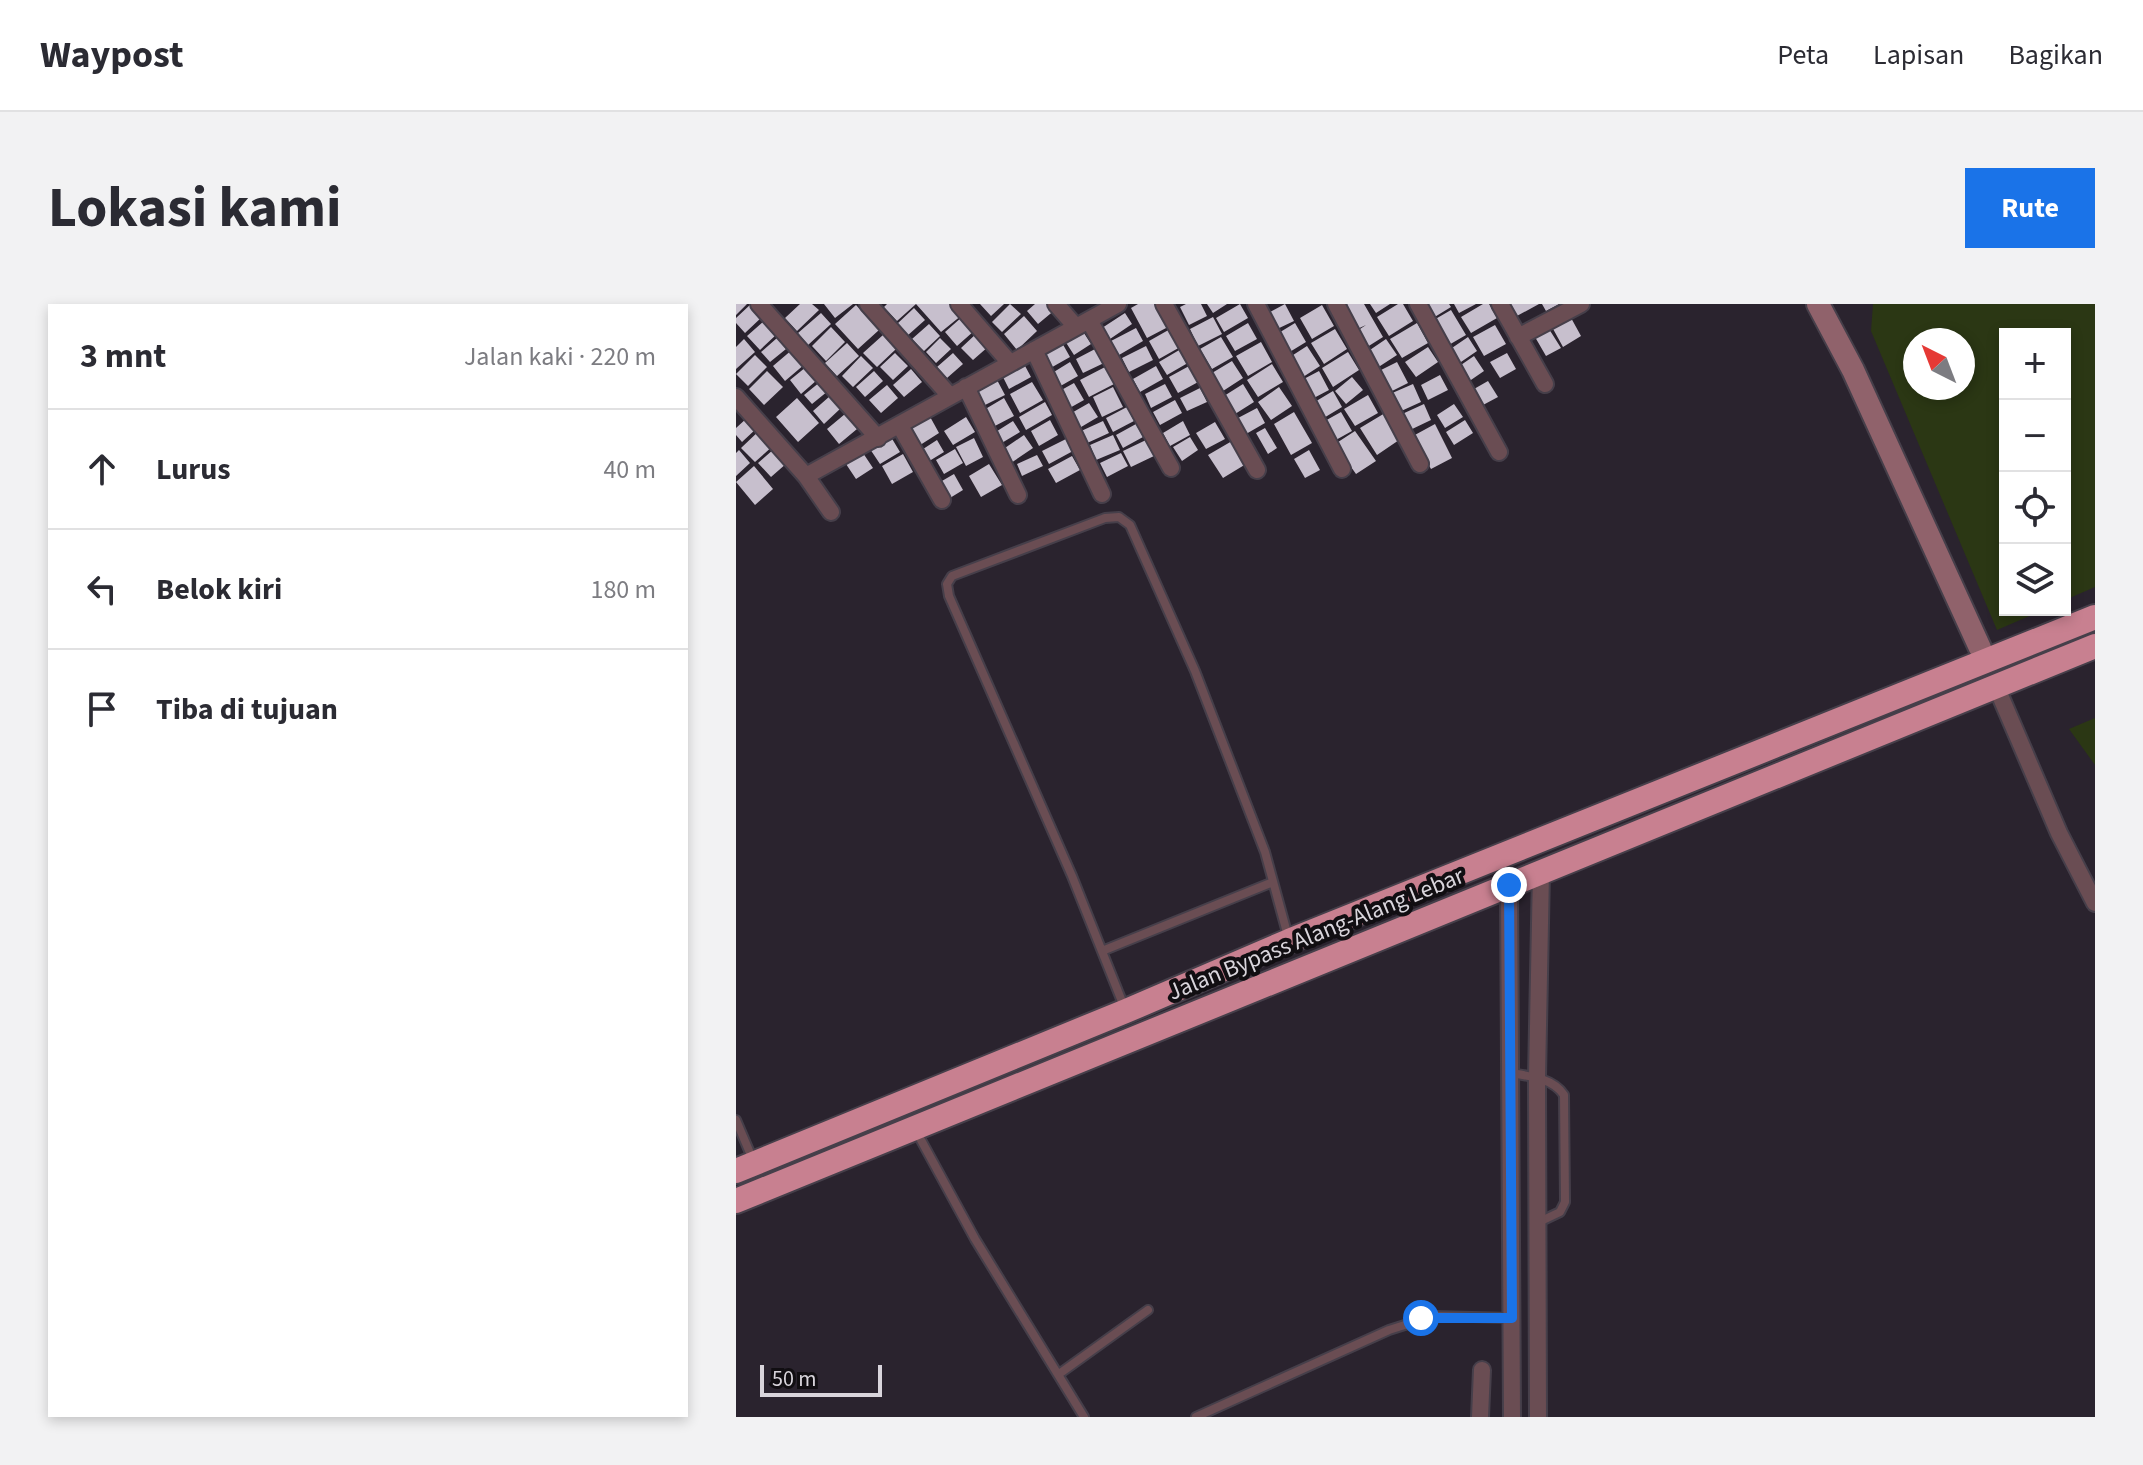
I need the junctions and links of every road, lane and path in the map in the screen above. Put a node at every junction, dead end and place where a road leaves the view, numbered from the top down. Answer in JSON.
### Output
{"nodes":[{"id":1,"x":759,"y":304,"type":"edge"},
{"id":2,"x":868,"y":304,"type":"edge"},
{"id":3,"x":959,"y":304,"type":"edge"},
{"id":4,"x":1056,"y":304,"type":"edge"},
{"id":5,"x":1118,"y":304,"type":"edge"},
{"id":6,"x":1164,"y":304,"type":"edge"},
{"id":7,"x":1256,"y":304,"type":"edge"},
{"id":8,"x":1336,"y":304,"type":"edge"},
{"id":9,"x":1418,"y":304,"type":"edge"},
{"id":10,"x":1500,"y":304,"type":"edge"},
{"id":11,"x":1581,"y":304,"type":"edge"},
{"id":12,"x":1818,"y":304,"type":"edge"},
{"id":13,"x":1082,"y":324,"type":"junction"},
{"id":14,"x":1518,"y":337,"type":"junction"},
{"id":15,"x":1034,"y":350,"type":"junction"},
{"id":16,"x":1010,"y":363,"type":"junction"},
{"id":17,"x":1545,"y":384,"type":"dead end"},
{"id":18,"x":966,"y":387,"type":"junction"},
{"id":19,"x":950,"y":396,"type":"junction"},
{"id":20,"x":736,"y":397,"type":"edge"},
{"id":21,"x":900,"y":426,"type":"junction"},
{"id":22,"x":878,"y":438,"type":"junction"},
{"id":23,"x":1499,"y":452,"type":"dead end"},
{"id":24,"x":1420,"y":464,"type":"dead end"},
{"id":25,"x":1171,"y":468,"type":"dead end"},
{"id":26,"x":1342,"y":469,"type":"dead end"},
{"id":27,"x":1257,"y":470,"type":"dead end"},
{"id":28,"x":806,"y":476,"type":"junction"},
{"id":29,"x":1102,"y":494,"type":"dead end"},
{"id":30,"x":1018,"y":495,"type":"dead end"},
{"id":31,"x":942,"y":500,"type":"dead end"},
{"id":32,"x":831,"y":512,"type":"dead end"},
{"id":33,"x":2095,"y":617,"type":"edge"},
{"id":34,"x":2095,"y":646,"type":"edge"},
{"id":35,"x":1982,"y":654,"type":"junction"},
{"id":36,"x":1996,"y":686,"type":"junction"},
{"id":37,"x":1541,"y":872,"type":"junction"},
{"id":38,"x":1273,"y":882,"type":"junction"},
{"id":39,"x":1509,"y":885,"type":"junction"},
{"id":40,"x":2095,"y":903,"type":"edge"},
{"id":41,"x":1289,"y":941,"type":"junction"},
{"id":42,"x":1102,"y":951,"type":"junction"},
{"id":43,"x":1126,"y":1011,"type":"junction"},
{"id":44,"x":1510,"y":1073,"type":"junction"},
{"id":45,"x":1537,"y":1077,"type":"junction"},
{"id":46,"x":736,"y":1120,"type":"edge"},
{"id":47,"x":915,"y":1128,"type":"junction"},
{"id":48,"x":745,"y":1167,"type":"edge"},
{"id":49,"x":736,"y":1201,"type":"edge"},
{"id":50,"x":1538,"y":1223,"type":"junction"},
{"id":51,"x":1148,"y":1310,"type":"dead end"},
{"id":52,"x":1512,"y":1318,"type":"junction"},
{"id":53,"x":1482,"y":1370,"type":"dead end"},
{"id":54,"x":1059,"y":1374,"type":"junction"},
{"id":55,"x":1084,"y":1417,"type":"edge"},
{"id":56,"x":1196,"y":1417,"type":"edge"},
{"id":57,"x":1480,"y":1417,"type":"edge"},
{"id":58,"x":1512,"y":1417,"type":"edge"},
{"id":59,"x":1538,"y":1417,"type":"edge"}],
"edges":[{"from":1,"to":22,"type":"street"},
{"from":2,"to":19,"type":"street"},
{"from":3,"to":16,"type":"street"},
{"from":4,"to":13,"type":"street"},
{"from":5,"to":13,"type":"street"},
{"from":6,"to":27,"type":"street"},
{"from":7,"to":26,"type":"street"},
{"from":8,"to":24,"type":"street"},
{"from":9,"to":23,"type":"street"},
{"from":10,"to":14,"type":"street"},
{"from":11,"to":14,"type":"street"},
{"from":12,"to":35,"type":"street"},
{"from":13,"to":15,"type":"street"},
{"from":13,"to":25,"type":"street"},
{"from":14,"to":17,"type":"street"},
{"from":15,"to":16,"type":"street"},
{"from":15,"to":29,"type":"street"},
{"from":16,"to":18,"type":"street"},
{"from":18,"to":19,"type":"street"},
{"from":18,"to":30,"type":"street"},
{"from":19,"to":21,"type":"street"},
{"from":20,"to":28,"type":"street"},
{"from":21,"to":22,"type":"street"},
{"from":21,"to":31,"type":"street"},
{"from":22,"to":28,"type":"street"},
{"from":28,"to":32,"type":"street"},
{"from":33,"to":35,"type":"highway","name":"Jalan Bypass Alang-Alang Lebar"},
{"from":34,"to":36,"type":"highway","name":"Jalan Bypass Alang-Alang Lebar"},
{"from":35,"to":41,"type":"highway","name":"Jalan Bypass Alang-Alang Lebar"},
{"from":36,"to":37,"type":"highway","name":"Jalan Bypass Alang-Alang Lebar"},
{"from":36,"to":40,"type":"street"},
{"from":37,"to":39,"type":"highway","name":"Jalan Bypass Alang-Alang Lebar"},
{"from":37,"to":45,"type":"street"},
{"from":38,"to":41,"type":"lane"},
{"from":38,"to":42,"type":"lane"},
{"from":38,"to":42,"type":"lane"},
{"from":39,"to":44,"type":"street"},
{"from":39,"to":47,"type":"highway","name":"Jalan Bypass Alang-Alang Lebar"},
{"from":41,"to":43,"type":"highway","name":"Jalan Bypass Alang-Alang Lebar"},
{"from":42,"to":43,"type":"lane"},
{"from":43,"to":48,"type":"highway","name":"Jalan Bypass Alang-Alang Lebar"},
{"from":44,"to":45,"type":"lane"},
{"from":44,"to":52,"type":"street"},
{"from":45,"to":50,"type":"street"},
{"from":45,"to":50,"type":"lane"},
{"from":46,"to":48,"type":"lane"},
{"from":47,"to":49,"type":"highway","name":"Jalan Bypass Alang-Alang Lebar"},
{"from":47,"to":54,"type":"lane"},
{"from":50,"to":59,"type":"street"},
{"from":51,"to":54,"type":"lane"},
{"from":52,"to":56,"type":"lane"},
{"from":52,"to":58,"type":"street"},
{"from":53,"to":57,"type":"street"},
{"from":54,"to":55,"type":"lane"}]}
